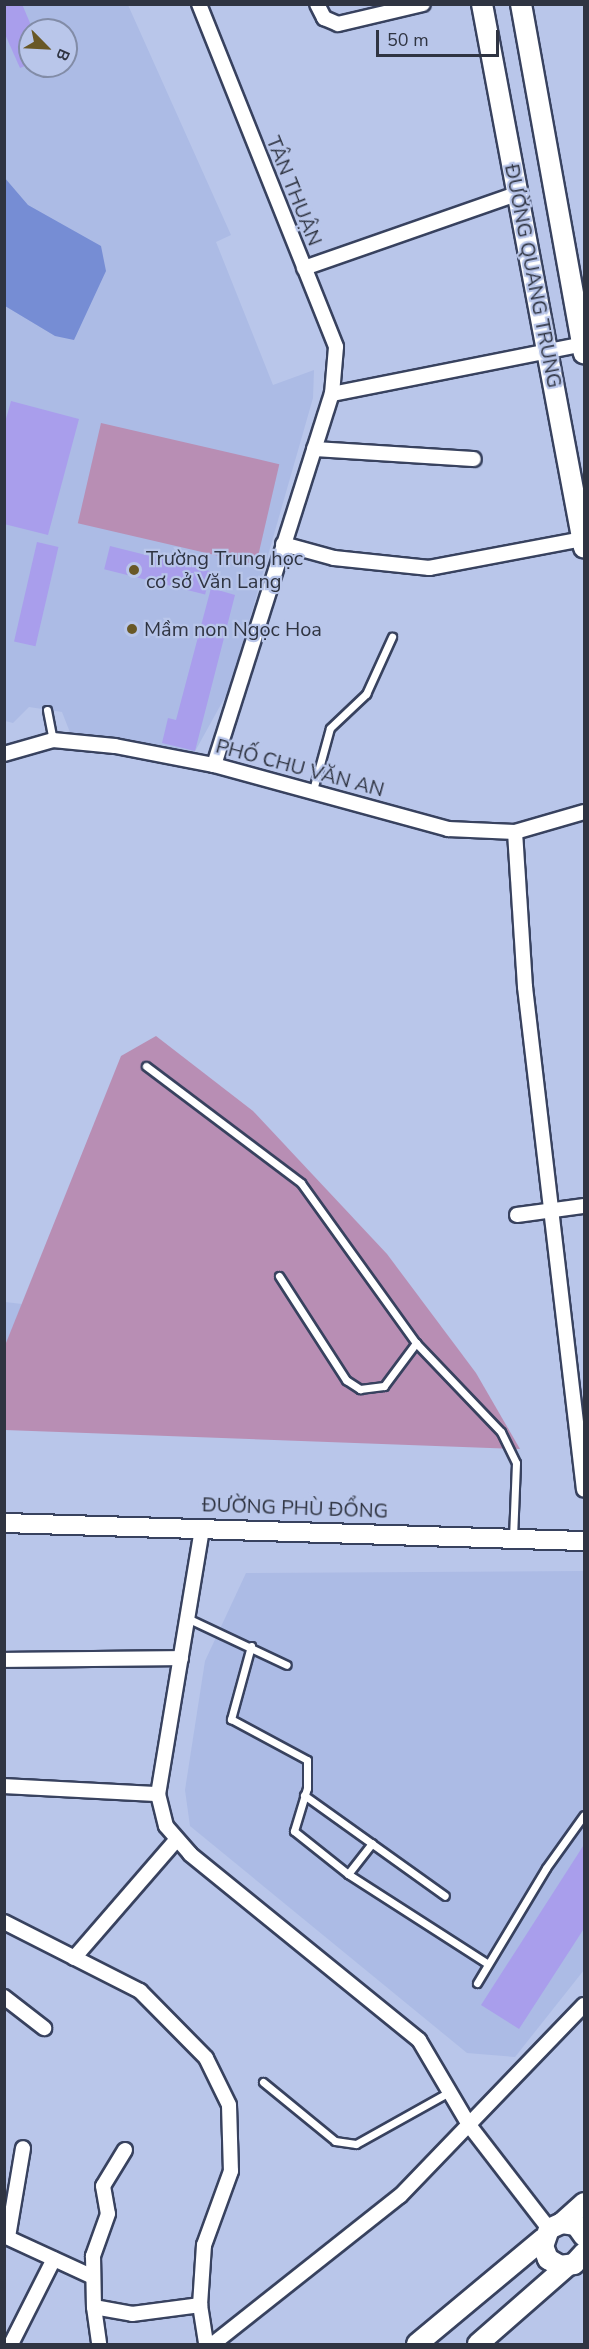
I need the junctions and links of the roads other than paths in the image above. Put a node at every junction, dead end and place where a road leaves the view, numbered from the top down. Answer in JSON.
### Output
{"nodes":[{"id":1,"x":199,"y":4,"type":"edge"},
{"id":2,"x":317,"y":4,"type":"edge"},
{"id":3,"x":423,"y":4,"type":"edge"},
{"id":4,"x":482,"y":4,"type":"edge"},
{"id":5,"x":521,"y":4,"type":"edge"},
{"id":6,"x":517,"y":194,"type":"junction"},
{"id":7,"x":304,"y":268,"type":"junction"},
{"id":8,"x":584,"y":347,"type":"edge"},
{"id":9,"x":548,"y":354,"type":"junction"},
{"id":10,"x":332,"y":394,"type":"junction"},
{"id":11,"x":314,"y":449,"type":"junction"},
{"id":12,"x":474,"y":459,"type":"dead end"},
{"id":13,"x":584,"y":543,"type":"edge"},
{"id":14,"x":282,"y":544,"type":"junction"},
{"id":15,"x":392,"y":637,"type":"dead end"},
{"id":16,"x":46,"y":710,"type":"dead end"},
{"id":17,"x":53,"y":741,"type":"junction"},
{"id":18,"x":4,"y":754,"type":"edge"},
{"id":19,"x":214,"y":765,"type":"junction"},
{"id":20,"x":313,"y":790,"type":"junction"},
{"id":21,"x":585,"y":812,"type":"edge"},
{"id":22,"x":515,"y":832,"type":"junction"},
{"id":23,"x":146,"y":1066,"type":"dead end"},
{"id":24,"x":585,"y":1206,"type":"edge"},
{"id":25,"x":555,"y":1210,"type":"junction"},
{"id":26,"x":517,"y":1215,"type":"dead end"},
{"id":27,"x":279,"y":1276,"type":"dead end"},
{"id":28,"x":416,"y":1343,"type":"junction"},
{"id":29,"x":585,"y":1490,"type":"edge"},
{"id":30,"x":4,"y":1523,"type":"edge"},
{"id":31,"x":202,"y":1528,"type":"junction"},
{"id":32,"x":513,"y":1537,"type":"junction"},
{"id":33,"x":585,"y":1541,"type":"edge"},
{"id":34,"x":188,"y":1618,"type":"junction"},
{"id":35,"x":251,"y":1646,"type":"junction"},
{"id":36,"x":181,"y":1658,"type":"junction"},
{"id":37,"x":4,"y":1660,"type":"edge"},
{"id":38,"x":287,"y":1665,"type":"dead end"},
{"id":39,"x":4,"y":1786,"type":"edge"},
{"id":40,"x":158,"y":1794,"type":"junction"},
{"id":41,"x":304,"y":1795,"type":"junction"},
{"id":42,"x":585,"y":1815,"type":"edge"},
{"id":43,"x":177,"y":1839,"type":"junction"},
{"id":44,"x":372,"y":1843,"type":"junction"},
{"id":45,"x":348,"y":1874,"type":"junction"},
{"id":46,"x":445,"y":1896,"type":"dead end"},
{"id":47,"x":4,"y":1922,"type":"edge"},
{"id":48,"x":74,"y":1958,"type":"junction"},
{"id":49,"x":488,"y":1964,"type":"junction"},
{"id":50,"x":477,"y":1983,"type":"dead end"},
{"id":51,"x":4,"y":1996,"type":"edge"},
{"id":52,"x":585,"y":2005,"type":"edge"},
{"id":53,"x":44,"y":2028,"type":"dead end"},
{"id":54,"x":262,"y":2082,"type":"dead end"},
{"id":55,"x":451,"y":2091,"type":"junction"},
{"id":56,"x":469,"y":2125,"type":"junction"},
{"id":57,"x":23,"y":2148,"type":"dead end"},
{"id":58,"x":125,"y":2150,"type":"dead end"},
{"id":59,"x":585,"y":2203,"type":"edge"},
{"id":60,"x":551,"y":2230,"type":"junction"},
{"id":61,"x":6,"y":2236,"type":"edge"},
{"id":62,"x":585,"y":2236,"type":"edge"},
{"id":63,"x":54,"y":2259,"type":"junction"},
{"id":64,"x":579,"y":2262,"type":"edge"},
{"id":65,"x":91,"y":2276,"type":"junction"},
{"id":66,"x":200,"y":2305,"type":"junction"},
{"id":67,"x":94,"y":2307,"type":"junction"},
{"id":68,"x":11,"y":2344,"type":"edge"},
{"id":69,"x":99,"y":2344,"type":"edge"},
{"id":70,"x":206,"y":2344,"type":"edge"},
{"id":71,"x":213,"y":2344,"type":"edge"},
{"id":72,"x":417,"y":2344,"type":"edge"},
{"id":73,"x":478,"y":2344,"type":"edge"}],
"edges":[{"from":1,"to":7,"type":"street","name":"TÂN THUẬN"},
{"from":2,"to":3,"type":"street"},
{"from":4,"to":6,"type":"main road","name":"ĐƯỜNG QUANG TRUNG"},
{"from":5,"to":8,"type":"main road","name":"ĐƯỜNG QUANG TRUNG"},
{"from":6,"to":7,"type":"street"},
{"from":6,"to":9,"type":"main road","name":"ĐƯỜNG QUANG TRUNG"},
{"from":7,"to":10,"type":"street","name":"TÂN THUẬN"},
{"from":8,"to":9,"type":"street"},
{"from":9,"to":10,"type":"street"},
{"from":9,"to":13,"type":"main road","name":"ĐƯỜNG QUANG TRUNG"},
{"from":10,"to":11,"type":"street","name":"TÂN THUẬN"},
{"from":11,"to":12,"type":"street"},
{"from":11,"to":14,"type":"street","name":"TÂN THUẬN"},
{"from":13,"to":14,"type":"street"},
{"from":14,"to":19,"type":"street","name":"TÂN THUẬN"},
{"from":15,"to":20,"type":"lane"},
{"from":16,"to":17,"type":"lane"},
{"from":17,"to":18,"type":"street","name":"PHỐ CHU VĂN AN"},
{"from":17,"to":19,"type":"street","name":"PHỐ CHU VĂN AN"},
{"from":19,"to":20,"type":"street","name":"PHỐ CHU VĂN AN"},
{"from":20,"to":22,"type":"street","name":"PHỐ CHU VĂN AN"},
{"from":21,"to":22,"type":"street","name":"PHỐ CHU VĂN AN"},
{"from":22,"to":25,"type":"street"},
{"from":23,"to":28,"type":"lane"},
{"from":24,"to":25,"type":"street"},
{"from":25,"to":26,"type":"street"},
{"from":25,"to":29,"type":"street"},
{"from":27,"to":28,"type":"lane"},
{"from":28,"to":32,"type":"lane"},
{"from":30,"to":31,"type":"street","name":"ĐƯỜNG PHÙ ĐỔNG"},
{"from":31,"to":32,"type":"street","name":"ĐƯỜNG PHÙ ĐỔNG"},
{"from":31,"to":34,"type":"street"},
{"from":32,"to":33,"type":"street","name":"ĐƯỜNG PHÙ ĐỔNG"},
{"from":34,"to":35,"type":"lane"},
{"from":34,"to":36,"type":"street"},
{"from":35,"to":38,"type":"lane"},
{"from":35,"to":41,"type":"lane"},
{"from":36,"to":37,"type":"street"},
{"from":36,"to":40,"type":"street"},
{"from":39,"to":40,"type":"street"},
{"from":40,"to":43,"type":"street"},
{"from":41,"to":44,"type":"lane"},
{"from":41,"to":45,"type":"lane"},
{"from":42,"to":49,"type":"lane"},
{"from":43,"to":48,"type":"street"},
{"from":43,"to":55,"type":"street"},
{"from":44,"to":45,"type":"lane"},
{"from":44,"to":46,"type":"lane"},
{"from":45,"to":49,"type":"lane"},
{"from":47,"to":48,"type":"street"},
{"from":48,"to":66,"type":"street"},
{"from":49,"to":50,"type":"lane"},
{"from":51,"to":53,"type":"street"},
{"from":52,"to":56,"type":"street"},
{"from":54,"to":55,"type":"lane"},
{"from":55,"to":56,"type":"street"},
{"from":56,"to":60,"type":"street"},
{"from":56,"to":71,"type":"street"},
{"from":57,"to":61,"type":"street"},
{"from":58,"to":65,"type":"street"},
{"from":59,"to":60,"type":"main road"},
{"from":60,"to":62,"type":"main road"},
{"from":60,"to":64,"type":"main road"},
{"from":60,"to":72,"type":"main road"},
{"from":61,"to":63,"type":"street"},
{"from":63,"to":65,"type":"street"},
{"from":63,"to":68,"type":"street"},
{"from":64,"to":73,"type":"main road"},
{"from":65,"to":67,"type":"street"},
{"from":66,"to":67,"type":"street"},
{"from":66,"to":70,"type":"street"},
{"from":67,"to":69,"type":"street"}]}
